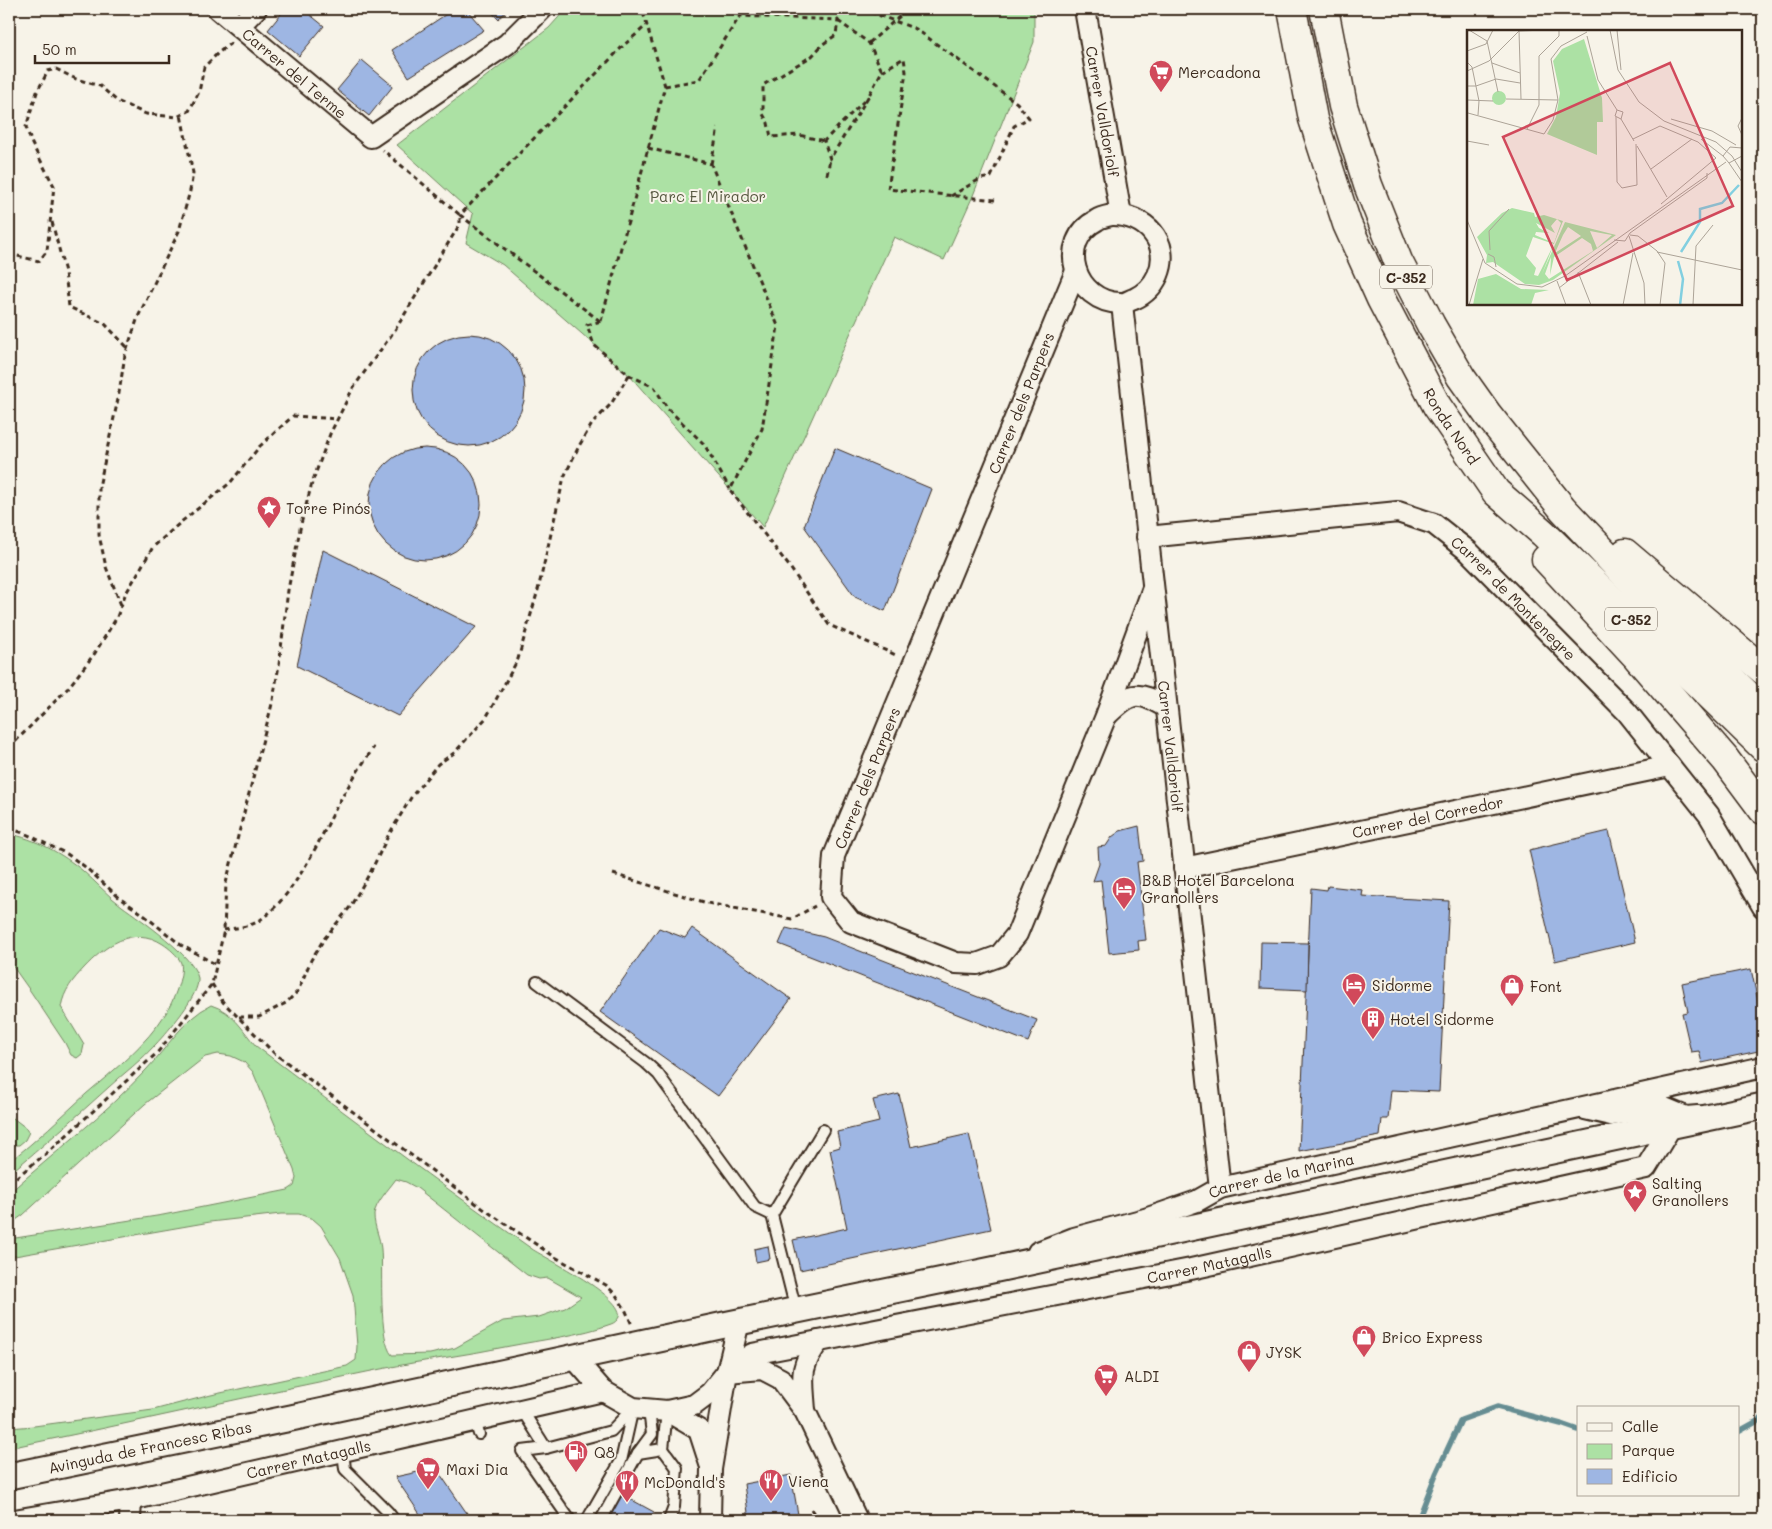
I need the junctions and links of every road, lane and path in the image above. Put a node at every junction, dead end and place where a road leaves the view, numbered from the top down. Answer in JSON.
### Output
{"nodes":[{"id":1,"x":218,"y":9,"type":"edge"},
{"id":2,"x":256,"y":9,"type":"edge"},
{"id":3,"x":542,"y":9,"type":"edge"},
{"id":4,"x":642,"y":9,"type":"edge"},
{"id":5,"x":733,"y":9,"type":"edge"},
{"id":6,"x":862,"y":9,"type":"edge"},
{"id":7,"x":908,"y":9,"type":"edge"},
{"id":8,"x":1085,"y":9,"type":"edge"},
{"id":9,"x":1292,"y":9,"type":"edge"},
{"id":10,"x":1324,"y":9,"type":"edge"},
{"id":11,"x":740,"y":16,"type":"junction"},
{"id":12,"x":838,"y":20,"type":"junction"},
{"id":13,"x":894,"y":20,"type":"junction"},
{"id":14,"x":647,"y":25,"type":"junction"},
{"id":15,"x":242,"y":29,"type":"junction"},
{"id":16,"x":869,"y":44,"type":"junction"},
{"id":17,"x":882,"y":71,"type":"junction"},
{"id":18,"x":665,"y":86,"type":"junction"},
{"id":19,"x":868,"y":97,"type":"junction"},
{"id":20,"x":181,"y":115,"type":"junction"},
{"id":21,"x":718,"y":128,"type":"dead end"},
{"id":22,"x":371,"y":137,"type":"junction"},
{"id":23,"x":824,"y":141,"type":"junction"},
{"id":24,"x":648,"y":148,"type":"junction"},
{"id":25,"x":830,"y":159,"type":"junction"},
{"id":26,"x":711,"y":164,"type":"junction"},
{"id":27,"x":826,"y":175,"type":"dead end"},
{"id":28,"x":951,"y":196,"type":"junction"},
{"id":29,"x":994,"y":200,"type":"dead end"},
{"id":30,"x":460,"y":215,"type":"junction"},
{"id":31,"x":1120,"y":215,"type":"junction"},
{"id":32,"x":51,"y":219,"type":"junction"},
{"id":33,"x":9,"y":254,"type":"edge"},
{"id":34,"x":1076,"y":271,"type":"junction"},
{"id":35,"x":1122,"y":304,"type":"junction"},
{"id":36,"x":601,"y":321,"type":"junction"},
{"id":37,"x":128,"y":347,"type":"junction"},
{"id":38,"x":629,"y":375,"type":"junction"},
{"id":39,"x":338,"y":419,"type":"junction"},
{"id":40,"x":730,"y":490,"type":"junction"},
{"id":41,"x":1496,"y":492,"type":"junction"},
{"id":42,"x":1563,"y":509,"type":"junction"},
{"id":43,"x":1147,"y":537,"type":"junction"},
{"id":44,"x":1153,"y":588,"type":"junction"},
{"id":45,"x":121,"y":605,"type":"junction"},
{"id":46,"x":898,"y":657,"type":"dead end"},
{"id":47,"x":1763,"y":670,"type":"edge"},
{"id":48,"x":1166,"y":707,"type":"junction"},
{"id":49,"x":1763,"y":710,"type":"edge"},
{"id":50,"x":1106,"y":716,"type":"junction"},
{"id":51,"x":374,"y":747,"type":"dead end"},
{"id":52,"x":9,"y":748,"type":"edge"},
{"id":53,"x":1763,"y":748,"type":"edge"},
{"id":54,"x":1670,"y":766,"type":"junction"},
{"id":55,"x":1763,"y":810,"type":"edge"},
{"id":56,"x":9,"y":828,"type":"edge"},
{"id":57,"x":1184,"y":868,"type":"junction"},
{"id":58,"x":613,"y":874,"type":"dead end"},
{"id":59,"x":831,"y":897,"type":"junction"},
{"id":60,"x":1763,"y":906,"type":"edge"},
{"id":61,"x":224,"y":930,"type":"junction"},
{"id":62,"x":215,"y":964,"type":"junction"},
{"id":63,"x":537,"y":982,"type":"dead end"},
{"id":64,"x":212,"y":984,"type":"junction"},
{"id":65,"x":239,"y":1017,"type":"junction"},
{"id":66,"x":1763,"y":1067,"type":"edge"},
{"id":67,"x":1763,"y":1106,"type":"edge"},
{"id":68,"x":1580,"y":1108,"type":"junction"},
{"id":69,"x":1739,"y":1111,"type":"junction"},
{"id":70,"x":1672,"y":1125,"type":"junction"},
{"id":71,"x":823,"y":1130,"type":"dead end"},
{"id":72,"x":9,"y":1183,"type":"edge"},
{"id":73,"x":1220,"y":1188,"type":"junction"},
{"id":74,"x":772,"y":1215,"type":"junction"},
{"id":75,"x":992,"y":1270,"type":"junction"},
{"id":76,"x":796,"y":1311,"type":"junction"},
{"id":77,"x":739,"y":1322,"type":"junction"},
{"id":78,"x":819,"y":1341,"type":"junction"},
{"id":79,"x":640,"y":1343,"type":"junction"},
{"id":80,"x":574,"y":1358,"type":"junction"},
{"id":81,"x":727,"y":1372,"type":"junction"},
{"id":82,"x":603,"y":1391,"type":"junction"},
{"id":83,"x":650,"y":1409,"type":"junction"},
{"id":84,"x":522,"y":1410,"type":"junction"},
{"id":85,"x":805,"y":1410,"type":"junction"},
{"id":86,"x":546,"y":1448,"type":"junction"},
{"id":87,"x":663,"y":1449,"type":"junction"},
{"id":88,"x":638,"y":1453,"type":"junction"},
{"id":89,"x":344,"y":1463,"type":"junction"},
{"id":90,"x":711,"y":1469,"type":"junction"},
{"id":91,"x":9,"y":1476,"type":"edge"},
{"id":92,"x":130,"y":1500,"type":"junction"},
{"id":93,"x":811,"y":1509,"type":"dead end"},
{"id":94,"x":14,"y":1520,"type":"edge"},
{"id":95,"x":130,"y":1520,"type":"edge"},
{"id":96,"x":394,"y":1520,"type":"edge"},
{"id":97,"x":570,"y":1520,"type":"edge"},
{"id":98,"x":587,"y":1520,"type":"edge"},
{"id":99,"x":602,"y":1520,"type":"edge"},
{"id":100,"x":669,"y":1520,"type":"edge"},
{"id":101,"x":699,"y":1520,"type":"edge"},
{"id":102,"x":710,"y":1520,"type":"edge"},
{"id":103,"x":818,"y":1520,"type":"edge"},
{"id":104,"x":857,"y":1520,"type":"edge"}],
"edges":[{"from":1,"to":15,"type":"street","name":"Carrer del Terme"},
{"from":2,"to":15,"type":"street"},
{"from":3,"to":22,"type":"street"},
{"from":4,"to":14,"type":"path"},
{"from":5,"to":11,"type":"path"},
{"from":6,"to":13,"type":"path"},
{"from":7,"to":13,"type":"path"},
{"from":8,"to":31,"type":"street","name":"Carrer Valldoriolf"},
{"from":9,"to":41,"type":"highway","name":"Ronda Nord","number":"C-352"},
{"from":10,"to":42,"type":"highway","number":"C-352"},
{"from":11,"to":12,"type":"path"},
{"from":11,"to":18,"type":"path"},
{"from":12,"to":16,"type":"path"},
{"from":12,"to":23,"type":"path"},
{"from":13,"to":16,"type":"path"},
{"from":13,"to":28,"type":"path"},
{"from":14,"to":18,"type":"path"},
{"from":14,"to":30,"type":"path"},
{"from":15,"to":20,"type":"path"},
{"from":15,"to":22,"type":"street","name":"Carrer del Terme"},
{"from":16,"to":17,"type":"path"},
{"from":17,"to":19,"type":"path"},
{"from":17,"to":28,"type":"path"},
{"from":18,"to":24,"type":"path"},
{"from":19,"to":23,"type":"path"},
{"from":19,"to":25,"type":"path"},
{"from":20,"to":32,"type":"path"},
{"from":20,"to":37,"type":"path"},
{"from":21,"to":26,"type":"path"},
{"from":22,"to":30,"type":"path"},
{"from":23,"to":25,"type":"path"},
{"from":24,"to":26,"type":"path"},
{"from":24,"to":36,"type":"path"},
{"from":25,"to":27,"type":"path"},
{"from":26,"to":40,"type":"path"},
{"from":28,"to":29,"type":"path"},
{"from":30,"to":36,"type":"path"},
{"from":30,"to":39,"type":"path"},
{"from":31,"to":34,"type":"street"},
{"from":31,"to":35,"type":"street"},
{"from":32,"to":33,"type":"path"},
{"from":32,"to":37,"type":"path"},
{"from":34,"to":35,"type":"street"},
{"from":34,"to":59,"type":"street","name":"Carrer dels Parpers"},
{"from":35,"to":43,"type":"street","name":"Carrer Valldoriolf"},
{"from":36,"to":38,"type":"path"},
{"from":37,"to":45,"type":"path"},
{"from":38,"to":40,"type":"path"},
{"from":38,"to":65,"type":"path"},
{"from":39,"to":45,"type":"path"},
{"from":39,"to":61,"type":"path"},
{"from":40,"to":46,"type":"path"},
{"from":41,"to":53,"type":"highway","name":"Ronda Nord","number":"C-352"},
{"from":41,"to":55,"type":"highway"},
{"from":42,"to":47,"type":"highway"},
{"from":42,"to":49,"type":"highway","number":"C-352"},
{"from":43,"to":44,"type":"street","name":"Carrer Valldoriolf"},
{"from":43,"to":54,"type":"street","name":"Carrer de Montenegre"},
{"from":44,"to":48,"type":"street","name":"Carrer Valldoriolf"},
{"from":44,"to":50,"type":"street"},
{"from":45,"to":52,"type":"path"},
{"from":48,"to":50,"type":"street"},
{"from":48,"to":57,"type":"street","name":"Carrer Valldoriolf"},
{"from":50,"to":59,"type":"street"},
{"from":51,"to":61,"type":"path"},
{"from":54,"to":57,"type":"street","name":"Carrer del Corredor"},
{"from":54,"to":60,"type":"street","name":"Carrer de Montenegre"},
{"from":56,"to":62,"type":"path"},
{"from":57,"to":73,"type":"street","name":"Carrer Valldoriolf"},
{"from":58,"to":59,"type":"path"},
{"from":61,"to":62,"type":"path"},
{"from":62,"to":64,"type":"path"},
{"from":63,"to":74,"type":"lane"},
{"from":64,"to":65,"type":"path"},
{"from":64,"to":72,"type":"path"},
{"from":65,"to":79,"type":"path"},
{"from":66,"to":68,"type":"street","name":"Carrer de la Marina"},
{"from":67,"to":69,"type":"street","name":"Avinguda de Francesc Ribas"},
{"from":68,"to":69,"type":"street","name":"Carrer de la Marina"},
{"from":68,"to":73,"type":"street","name":"Carrer de la Marina"},
{"from":69,"to":70,"type":"street","name":"Avinguda de Francesc Ribas"},
{"from":70,"to":75,"type":"street","name":"Avinguda de Francesc Ribas"},
{"from":70,"to":78,"type":"street","name":"Carrer Matagalls"},
{"from":71,"to":74,"type":"lane"},
{"from":73,"to":75,"type":"street","name":"Carrer de la Marina"},
{"from":74,"to":76,"type":"lane"},
{"from":75,"to":76,"type":"street","name":"Avinguda de Francesc Ribas"},
{"from":76,"to":77,"type":"street","name":"Avinguda de Francesc Ribas"},
{"from":77,"to":79,"type":"street","name":"Avinguda de Francesc Ribas"},
{"from":77,"to":81,"type":"street","name":"Carrer Matagalls"},
{"from":78,"to":81,"type":"street","name":"Carrer Matagalls"},
{"from":78,"to":85,"type":"street"},
{"from":79,"to":80,"type":"street","name":"Avinguda de Francesc Ribas"},
{"from":80,"to":82,"type":"street"},
{"from":80,"to":91,"type":"street","name":"Avinguda de Francesc Ribas"},
{"from":81,"to":83,"type":"street","name":"Carrer Matagalls"},
{"from":81,"to":85,"type":"street"},
{"from":81,"to":90,"type":"street"},
{"from":82,"to":83,"type":"street"},
{"from":82,"to":84,"type":"street","name":"Carrer Matagalls"},
{"from":83,"to":86,"type":"lane"},
{"from":83,"to":87,"type":"lane"},
{"from":83,"to":88,"type":"lane"},
{"from":83,"to":90,"type":"street"},
{"from":83,"to":98,"type":"lane"},
{"from":84,"to":86,"type":"lane"},
{"from":84,"to":89,"type":"street","name":"Carrer Matagalls"},
{"from":85,"to":104,"type":"street"},
{"from":86,"to":97,"type":"lane"},
{"from":87,"to":88,"type":"lane"},
{"from":87,"to":100,"type":"lane"},
{"from":88,"to":99,"type":"lane"},
{"from":89,"to":92,"type":"street","name":"Carrer Matagalls"},
{"from":89,"to":96,"type":"lane"},
{"from":90,"to":101,"type":"street"},
{"from":90,"to":102,"type":"street"},
{"from":92,"to":94,"type":"street","name":"Carrer Matagalls"},
{"from":92,"to":95,"type":"street"},
{"from":93,"to":103,"type":"path"}]}
